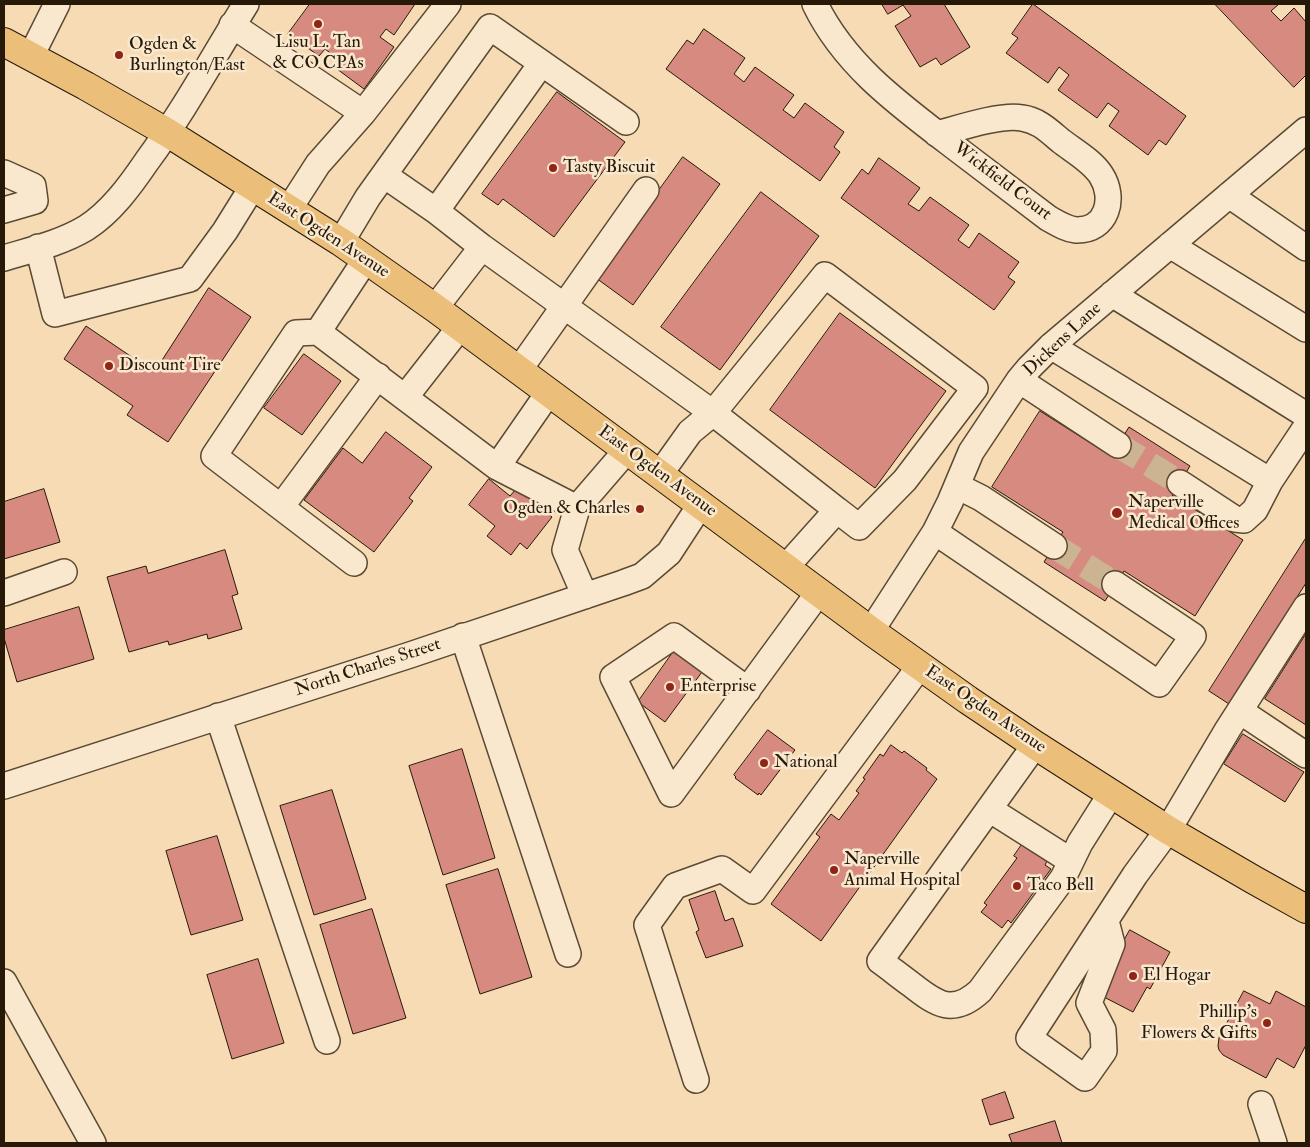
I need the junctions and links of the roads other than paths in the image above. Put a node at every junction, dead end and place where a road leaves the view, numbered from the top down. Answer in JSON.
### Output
{"nodes":[{"id":1,"x":56,"y":4,"type":"edge"},
{"id":2,"x":246,"y":4,"type":"edge"},
{"id":3,"x":448,"y":4,"type":"edge"},
{"id":4,"x":815,"y":4,"type":"edge"},
{"id":5,"x":232,"y":25,"type":"junction"},
{"id":6,"x":4,"y":42,"type":"edge"},
{"id":7,"x":31,"y":56,"type":"junction"},
{"id":8,"x":541,"y":64,"type":"junction"},
{"id":9,"x":363,"y":113,"type":"junction"},
{"id":10,"x":626,"y":122,"type":"dead end"},
{"id":11,"x":1306,"y":130,"type":"edge"},
{"id":12,"x":168,"y":133,"type":"junction"},
{"id":13,"x":937,"y":134,"type":"junction"},
{"id":14,"x":4,"y":173,"type":"edge"},
{"id":15,"x":384,"y":175,"type":"junction"},
{"id":16,"x":253,"y":186,"type":"junction"},
{"id":17,"x":646,"y":190,"type":"dead end"},
{"id":18,"x":1229,"y":195,"type":"junction"},
{"id":19,"x":289,"y":209,"type":"junction"},
{"id":20,"x":4,"y":210,"type":"edge"},
{"id":21,"x":436,"y":211,"type":"junction"},
{"id":22,"x":342,"y":242,"type":"junction"},
{"id":23,"x":1170,"y":245,"type":"junction"},
{"id":24,"x":38,"y":247,"type":"junction"},
{"id":25,"x":482,"y":247,"type":"junction"},
{"id":26,"x":1306,"y":248,"type":"edge"},
{"id":27,"x":4,"y":258,"type":"edge"},
{"id":28,"x":366,"y":259,"type":"junction"},
{"id":29,"x":1112,"y":294,"type":"junction"},
{"id":30,"x":565,"y":307,"type":"junction"},
{"id":31,"x":435,"y":308,"type":"junction"},
{"id":32,"x":460,"y":327,"type":"junction"},
{"id":33,"x":1306,"y":329,"type":"edge"},
{"id":34,"x":318,"y":332,"type":"junction"},
{"id":35,"x":1051,"y":346,"type":"junction"},
{"id":36,"x":520,"y":370,"type":"junction"},
{"id":37,"x":378,"y":376,"type":"junction"},
{"id":38,"x":1020,"y":380,"type":"junction"},
{"id":39,"x":549,"y":392,"type":"junction"},
{"id":40,"x":406,"y":396,"type":"junction"},
{"id":41,"x":713,"y":414,"type":"junction"},
{"id":42,"x":1306,"y":415,"type":"edge"},
{"id":43,"x":1306,"y":427,"type":"edge"},
{"id":44,"x":1118,"y":445,"type":"tunnel mouth"},
{"id":45,"x":627,"y":450,"type":"junction"},
{"id":46,"x":497,"y":467,"type":"junction"},
{"id":47,"x":660,"y":474,"type":"junction"},
{"id":48,"x":1270,"y":481,"type":"junction"},
{"id":49,"x":1180,"y":482,"type":"tunnel mouth"},
{"id":50,"x":957,"y":486,"type":"junction"},
{"id":51,"x":701,"y":504,"type":"junction"},
{"id":52,"x":281,"y":507,"type":"junction"},
{"id":53,"x":577,"y":508,"type":"junction"},
{"id":54,"x":837,"y":510,"type":"junction"},
{"id":55,"x":934,"y":532,"type":"junction"},
{"id":56,"x":1054,"y":546,"type":"tunnel mouth"},
{"id":57,"x":354,"y":564,"type":"dead end"},
{"id":58,"x":786,"y":567,"type":"junction"},
{"id":59,"x":64,"y":572,"type":"dead end"},
{"id":60,"x":1115,"y":584,"type":"tunnel mouth"},
{"id":61,"x":819,"y":592,"type":"junction"},
{"id":62,"x":4,"y":593,"type":"edge"},
{"id":63,"x":585,"y":596,"type":"junction"},
{"id":64,"x":1306,"y":607,"type":"edge"},
{"id":65,"x":871,"y":631,"type":"junction"},
{"id":66,"x":463,"y":636,"type":"junction"},
{"id":67,"x":920,"y":666,"type":"junction"},
{"id":68,"x":748,"y":690,"type":"junction"},
{"id":69,"x":1240,"y":711,"type":"junction"},
{"id":70,"x":218,"y":716,"type":"junction"},
{"id":71,"x":1035,"y":745,"type":"junction"},
{"id":72,"x":1306,"y":755,"type":"edge"},
{"id":73,"x":4,"y":786,"type":"edge"},
{"id":74,"x":1111,"y":794,"type":"junction"},
{"id":75,"x":989,"y":809,"type":"junction"},
{"id":76,"x":1168,"y":830,"type":"junction"},
{"id":77,"x":1071,"y":861,"type":"junction"},
{"id":78,"x":1306,"y":909,"type":"edge"},
{"id":79,"x":1106,"y":921,"type":"junction"},
{"id":80,"x":568,"y":954,"type":"dead end"},
{"id":81,"x":4,"y":982,"type":"edge"},
{"id":82,"x":327,"y":1041,"type":"dead end"},
{"id":83,"x":696,"y":1080,"type":"dead end"},
{"id":84,"x":1261,"y":1104,"type":"dead end"},
{"id":85,"x":93,"y":1143,"type":"edge"},
{"id":86,"x":1274,"y":1143,"type":"edge"}],
"edges":[{"from":1,"to":7,"type":"street"},
{"from":2,"to":5,"type":"street"},
{"from":3,"to":9,"type":"street"},
{"from":4,"to":13,"type":"street","name":"Wickfield Court"},
{"from":5,"to":9,"type":"street"},
{"from":5,"to":12,"type":"street"},
{"from":6,"to":7,"type":"main road","name":"East Ogden Avenue"},
{"from":7,"to":12,"type":"main road","name":"East Ogden Avenue"},
{"from":8,"to":10,"type":"street"},
{"from":8,"to":15,"type":"street"},
{"from":8,"to":21,"type":"street"},
{"from":9,"to":19,"type":"street"},
{"from":11,"to":18,"type":"street","name":"Dickens Lane"},
{"from":12,"to":16,"type":"main road","name":"East Ogden Avenue"},
{"from":12,"to":24,"type":"street"},
{"from":13,"to":13,"type":"street","name":"Wickfield Court"},
{"from":14,"to":20,"type":"street"},
{"from":15,"to":21,"type":"street"},
{"from":15,"to":22,"type":"street"},
{"from":16,"to":19,"type":"main road","name":"East Ogden Avenue"},
{"from":16,"to":24,"type":"street"},
{"from":17,"to":30,"type":"street"},
{"from":18,"to":23,"type":"street","name":"Dickens Lane"},
{"from":18,"to":26,"type":"street"},
{"from":19,"to":22,"type":"main road","name":"East Ogden Avenue"},
{"from":21,"to":25,"type":"street"},
{"from":22,"to":28,"type":"main road","name":"East Ogden Avenue"},
{"from":23,"to":29,"type":"street","name":"Dickens Lane"},
{"from":23,"to":33,"type":"street"},
{"from":24,"to":27,"type":"street"},
{"from":25,"to":30,"type":"street"},
{"from":25,"to":31,"type":"street"},
{"from":28,"to":31,"type":"main road","name":"East Ogden Avenue"},
{"from":28,"to":34,"type":"street"},
{"from":29,"to":35,"type":"street","name":"Dickens Lane"},
{"from":29,"to":42,"type":"street"},
{"from":30,"to":36,"type":"street"},
{"from":30,"to":41,"type":"street"},
{"from":31,"to":32,"type":"main road","name":"East Ogden Avenue"},
{"from":32,"to":36,"type":"main road","name":"East Ogden Avenue"},
{"from":32,"to":40,"type":"street"},
{"from":34,"to":37,"type":"street"},
{"from":34,"to":52,"type":"street"},
{"from":35,"to":38,"type":"street","name":"Dickens Lane"},
{"from":35,"to":48,"type":"street"},
{"from":36,"to":39,"type":"main road","name":"East Ogden Avenue"},
{"from":37,"to":40,"type":"street"},
{"from":37,"to":52,"type":"street"},
{"from":38,"to":44,"type":"street"},
{"from":38,"to":50,"type":"street","name":"Dickens Lane"},
{"from":39,"to":45,"type":"main road","name":"East Ogden Avenue"},
{"from":39,"to":46,"type":"street"},
{"from":40,"to":46,"type":"street"},
{"from":41,"to":47,"type":"street"},
{"from":41,"to":54,"type":"street"},
{"from":41,"to":54,"type":"street"},
{"from":43,"to":48,"type":"street"},
{"from":45,"to":47,"type":"main road","name":"East Ogden Avenue"},
{"from":45,"to":53,"type":"street"},
{"from":46,"to":53,"type":"street"},
{"from":47,"to":51,"type":"main road","name":"East Ogden Avenue"},
{"from":48,"to":49,"type":"street"},
{"from":50,"to":55,"type":"street","name":"Dickens Lane"},
{"from":50,"to":56,"type":"street"},
{"from":51,"to":58,"type":"main road","name":"East Ogden Avenue"},
{"from":51,"to":63,"type":"street","name":"North Charles Street"},
{"from":52,"to":57,"type":"street"},
{"from":53,"to":63,"type":"street"},
{"from":54,"to":58,"type":"street"},
{"from":55,"to":60,"type":"street"},
{"from":55,"to":65,"type":"street","name":"Dickens Lane"},
{"from":58,"to":61,"type":"main road","name":"East Ogden Avenue"},
{"from":59,"to":62,"type":"street"},
{"from":61,"to":65,"type":"main road","name":"East Ogden Avenue"},
{"from":61,"to":68,"type":"street"},
{"from":63,"to":66,"type":"street","name":"North Charles Street"},
{"from":64,"to":69,"type":"street"},
{"from":65,"to":67,"type":"main road","name":"East Ogden Avenue"},
{"from":66,"to":70,"type":"street","name":"North Charles Street"},
{"from":66,"to":80,"type":"street"},
{"from":67,"to":71,"type":"main road","name":"East Ogden Avenue"},
{"from":67,"to":83,"type":"street"},
{"from":68,"to":68,"type":"street"},
{"from":69,"to":72,"type":"street"},
{"from":69,"to":76,"type":"street"},
{"from":70,"to":73,"type":"street","name":"North Charles Street"},
{"from":70,"to":82,"type":"street"},
{"from":71,"to":74,"type":"main road","name":"East Ogden Avenue"},
{"from":71,"to":75,"type":"street"},
{"from":74,"to":76,"type":"main road","name":"East Ogden Avenue"},
{"from":74,"to":77,"type":"street"},
{"from":75,"to":77,"type":"street"},
{"from":75,"to":77,"type":"street"},
{"from":76,"to":78,"type":"main road","name":"East Ogden Avenue"},
{"from":76,"to":79,"type":"street"},
{"from":79,"to":79,"type":"street"},
{"from":81,"to":85,"type":"street"},
{"from":84,"to":86,"type":"street"}]}
